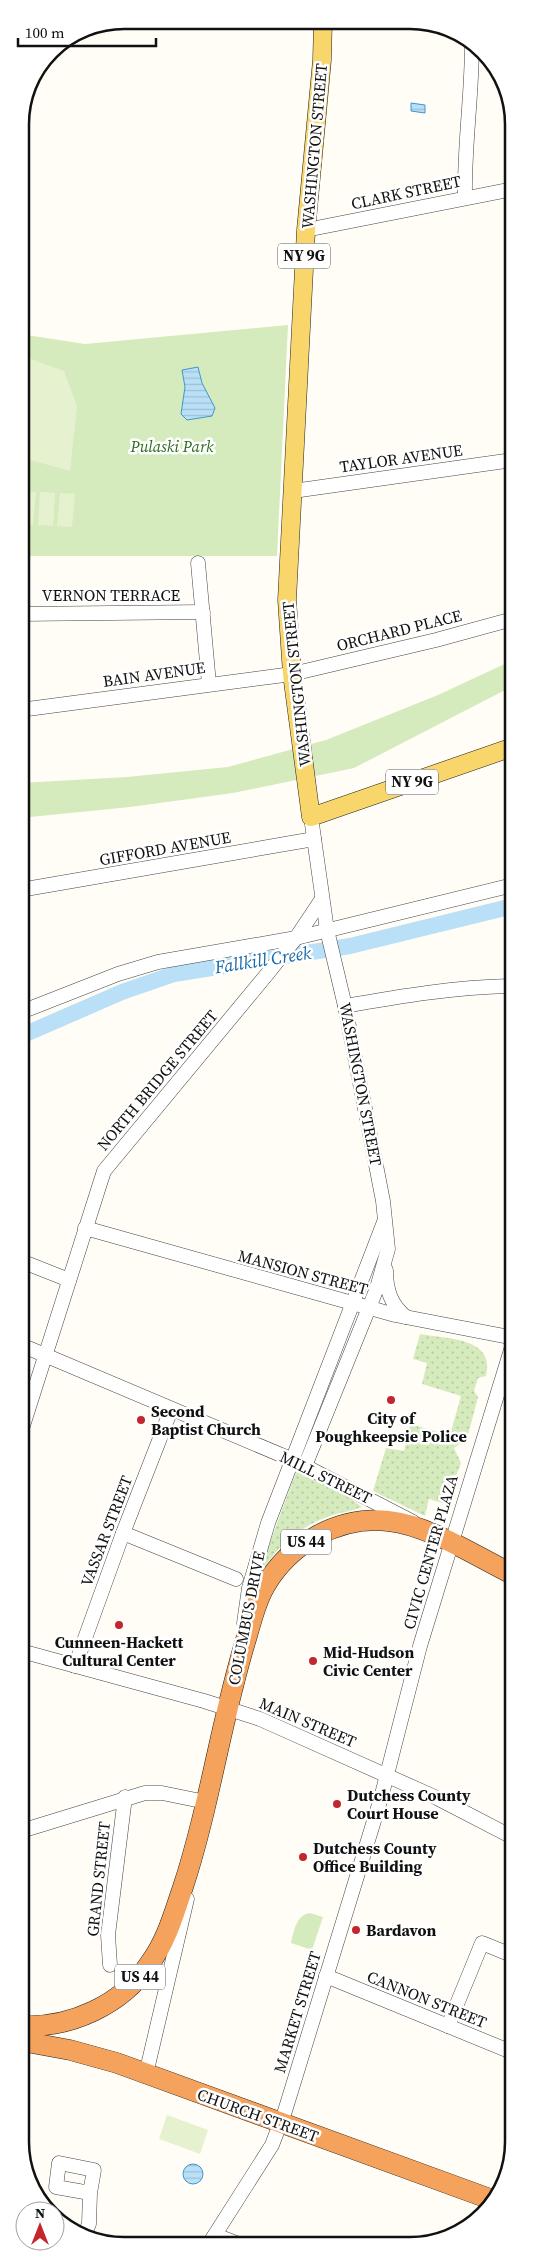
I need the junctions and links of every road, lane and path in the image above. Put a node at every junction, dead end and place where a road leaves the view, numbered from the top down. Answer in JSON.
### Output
{"nodes":[{"id":1,"x":323,"y":29,"type":"edge"},
{"id":2,"x":472,"y":52,"type":"edge"},
{"id":3,"x":505,"y":190,"type":"edge"},
{"id":4,"x":465,"y":198,"type":"junction"},
{"id":5,"x":306,"y":230,"type":"junction"},
{"id":6,"x":505,"y":461,"type":"edge"},
{"id":7,"x":293,"y":491,"type":"junction"},
{"id":8,"x":198,"y":563,"type":"dead end"},
{"id":9,"x":203,"y":612,"type":"junction"},
{"id":10,"x":29,"y":614,"type":"edge"},
{"id":11,"x":505,"y":621,"type":"edge"},
{"id":12,"x":292,"y":674,"type":"junction"},
{"id":13,"x":209,"y":684,"type":"junction"},
{"id":14,"x":29,"y":709,"type":"edge"},
{"id":15,"x":505,"y":751,"type":"edge"},
{"id":16,"x":311,"y":817,"type":"junction"},
{"id":17,"x":314,"y":839,"type":"junction"},
{"id":18,"x":505,"y":887,"type":"edge"},
{"id":19,"x":29,"y":888,"type":"edge"},
{"id":20,"x":322,"y":899,"type":"junction"},
{"id":21,"x":329,"y":933,"type":"junction"},
{"id":22,"x":295,"y":939,"type":"junction"},
{"id":23,"x":505,"y":986,"type":"edge"},
{"id":24,"x":345,"y":1006,"type":"junction"},
{"id":25,"x":29,"y":1009,"type":"edge"},
{"id":26,"x":384,"y":1222,"type":"junction"},
{"id":27,"x":86,"y":1228,"type":"junction"},
{"id":28,"x":387,"y":1254,"type":"junction"},
{"id":29,"x":29,"y":1264,"type":"edge"},
{"id":30,"x":69,"y":1280,"type":"junction"},
{"id":31,"x":354,"y":1304,"type":"junction"},
{"id":32,"x":369,"y":1308,"type":"junction"},
{"id":33,"x":406,"y":1318,"type":"junction"},
{"id":34,"x":505,"y":1337,"type":"edge"},
{"id":35,"x":29,"y":1349,"type":"edge"},
{"id":36,"x":45,"y":1354,"type":"junction"},
{"id":37,"x":505,"y":1364,"type":"edge"},
{"id":38,"x":29,"y":1406,"type":"edge"},
{"id":39,"x":172,"y":1410,"type":"junction"},
{"id":40,"x":299,"y":1463,"type":"junction"},
{"id":41,"x":123,"y":1533,"type":"junction"},
{"id":42,"x":443,"y":1540,"type":"junction"},
{"id":43,"x":505,"y":1571,"type":"edge"},
{"id":44,"x":236,"y":1579,"type":"dead end"},
{"id":45,"x":29,"y":1653,"type":"edge"},
{"id":46,"x":240,"y":1656,"type":"junction"},
{"id":47,"x":75,"y":1666,"type":"junction"},
{"id":48,"x":228,"y":1709,"type":"junction"},
{"id":49,"x":386,"y":1775,"type":"junction"},
{"id":50,"x":125,"y":1797,"type":"junction"},
{"id":51,"x":206,"y":1802,"type":"junction"},
{"id":52,"x":29,"y":1827,"type":"edge"},
{"id":53,"x":505,"y":1834,"type":"edge"},
{"id":54,"x":193,"y":1856,"type":"junction"},
{"id":55,"x":505,"y":1952,"type":"edge"},
{"id":56,"x":110,"y":1965,"type":"dead end"},
{"id":57,"x":326,"y":1976,"type":"junction"},
{"id":58,"x":29,"y":2026,"type":"edge"},
{"id":59,"x":448,"y":2026,"type":"junction"},
{"id":60,"x":29,"y":2042,"type":"edge"},
{"id":61,"x":505,"y":2049,"type":"edge"},
{"id":62,"x":146,"y":2074,"type":"junction"},
{"id":63,"x":280,"y":2123,"type":"junction"},
{"id":64,"x":90,"y":2193,"type":"dead end"},
{"id":65,"x":487,"y":2198,"type":"edge"},
{"id":66,"x":87,"y":2229,"type":"edge"},
{"id":67,"x":213,"y":2237,"type":"edge"}],
"edges":[{"from":1,"to":5,"type":"main road","name":"WASHINGTON STREET","number":"NY 9G"},
{"from":2,"to":4,"type":"street"},
{"from":3,"to":4,"type":"street","name":"CLARK STREET"},
{"from":4,"to":5,"type":"street","name":"CLARK STREET"},
{"from":5,"to":7,"type":"main road","name":"WASHINGTON STREET","number":"NY 9G"},
{"from":6,"to":7,"type":"street","name":"TAYLOR AVENUE"},
{"from":7,"to":12,"type":"main road","name":"WASHINGTON STREET","number":"NY 9G"},
{"from":8,"to":9,"type":"street","name":"VERNON TERRACE"},
{"from":9,"to":10,"type":"street","name":"VERNON TERRACE"},
{"from":9,"to":13,"type":"street","name":"VERNON TERRACE"},
{"from":11,"to":12,"type":"street","name":"ORCHARD PLACE"},
{"from":12,"to":13,"type":"street","name":"BAIN AVENUE"},
{"from":12,"to":16,"type":"main road","name":"WASHINGTON STREET","number":"NY 9G"},
{"from":13,"to":14,"type":"street","name":"BAIN AVENUE"},
{"from":15,"to":16,"type":"main road","number":"NY 9G"},
{"from":16,"to":17,"type":"street","name":"WASHINGTON STREET"},
{"from":17,"to":19,"type":"street","name":"GIFFORD AVENUE"},
{"from":17,"to":20,"type":"street","name":"WASHINGTON STREET"},
{"from":18,"to":21,"type":"street"},
{"from":20,"to":21,"type":"street","name":"WASHINGTON STREET"},
{"from":20,"to":22,"type":"street","name":"NORTH BRIDGE STREET"},
{"from":21,"to":22,"type":"street"},
{"from":21,"to":24,"type":"street","name":"WASHINGTON STREET"},
{"from":22,"to":25,"type":"street"},
{"from":22,"to":27,"type":"street","name":"NORTH BRIDGE STREET"},
{"from":23,"to":24,"type":"street"},
{"from":24,"to":26,"type":"street","name":"WASHINGTON STREET"},
{"from":26,"to":28,"type":"street","name":"WASHINGTON STREET"},
{"from":26,"to":31,"type":"street","name":"WASHINGTON STREET"},
{"from":27,"to":30,"type":"street","name":"NORTH BRIDGE STREET"},
{"from":27,"to":31,"type":"street","name":"MANSION STREET"},
{"from":28,"to":32,"type":"street","name":"WASHINGTON STREET"},
{"from":28,"to":33,"type":"street"},
{"from":29,"to":30,"type":"street"},
{"from":30,"to":36,"type":"street","name":"NORTH BRIDGE STREET"},
{"from":31,"to":32,"type":"street","name":"MANSION STREET"},
{"from":31,"to":40,"type":"street","name":"COLUMBUS DRIVE"},
{"from":32,"to":33,"type":"street","name":"MANSION STREET"},
{"from":32,"to":40,"type":"street","name":"COLUMBUS DRIVE"},
{"from":33,"to":34,"type":"street","name":"MANSION STREET"},
{"from":35,"to":36,"type":"street","name":"MILL STREET"},
{"from":36,"to":38,"type":"street","name":"NORTH BRIDGE STREET"},
{"from":36,"to":39,"type":"street","name":"MILL STREET"},
{"from":37,"to":42,"type":"street","name":"CIVIC CENTER PLAZA"},
{"from":39,"to":40,"type":"street","name":"MILL STREET"},
{"from":39,"to":41,"type":"street","name":"VASSAR STREET"},
{"from":40,"to":42,"type":"street","name":"MILL STREET"},
{"from":40,"to":46,"type":"street","name":"COLUMBUS DRIVE"},
{"from":41,"to":44,"type":"street"},
{"from":41,"to":47,"type":"street","name":"VASSAR STREET"},
{"from":42,"to":43,"type":"highway","name":"MILL STREET","number":"US 44"},
{"from":42,"to":46,"type":"highway","number":"US 44"},
{"from":42,"to":49,"type":"street","name":"CIVIC CENTER PLAZA"},
{"from":45,"to":47,"type":"street","name":"MAIN STREET"},
{"from":46,"to":48,"type":"highway","name":"COLUMBUS DRIVE","number":"US 44"},
{"from":47,"to":48,"type":"street","name":"MAIN STREET"},
{"from":48,"to":49,"type":"street","name":"MAIN STREET"},
{"from":48,"to":51,"type":"highway","name":"COLUMBUS DRIVE","number":"US 44"},
{"from":49,"to":53,"type":"street","name":"MAIN STREET"},
{"from":49,"to":57,"type":"street","name":"MARKET STREET"},
{"from":50,"to":51,"type":"street"},
{"from":50,"to":52,"type":"street"},
{"from":50,"to":56,"type":"street","name":"GRAND STREET"},
{"from":51,"to":54,"type":"highway","name":"COLUMBUS DRIVE","number":"US 44"},
{"from":54,"to":58,"type":"highway","name":"COLUMBUS DRIVE","number":"US 44"},
{"from":54,"to":62,"type":"street","name":"COLUMBUS DRIVE"},
{"from":55,"to":59,"type":"street"},
{"from":57,"to":59,"type":"street","name":"CANNON STREET"},
{"from":57,"to":63,"type":"street","name":"MARKET STREET"},
{"from":59,"to":61,"type":"street","name":"CANNON STREET"},
{"from":60,"to":62,"type":"highway","name":"CHURCH STREET"},
{"from":62,"to":63,"type":"highway","name":"CHURCH STREET"},
{"from":63,"to":65,"type":"highway","name":"CHURCH STREET"},
{"from":63,"to":67,"type":"street","name":"MARKET STREET"},
{"from":64,"to":66,"type":"street"}]}
